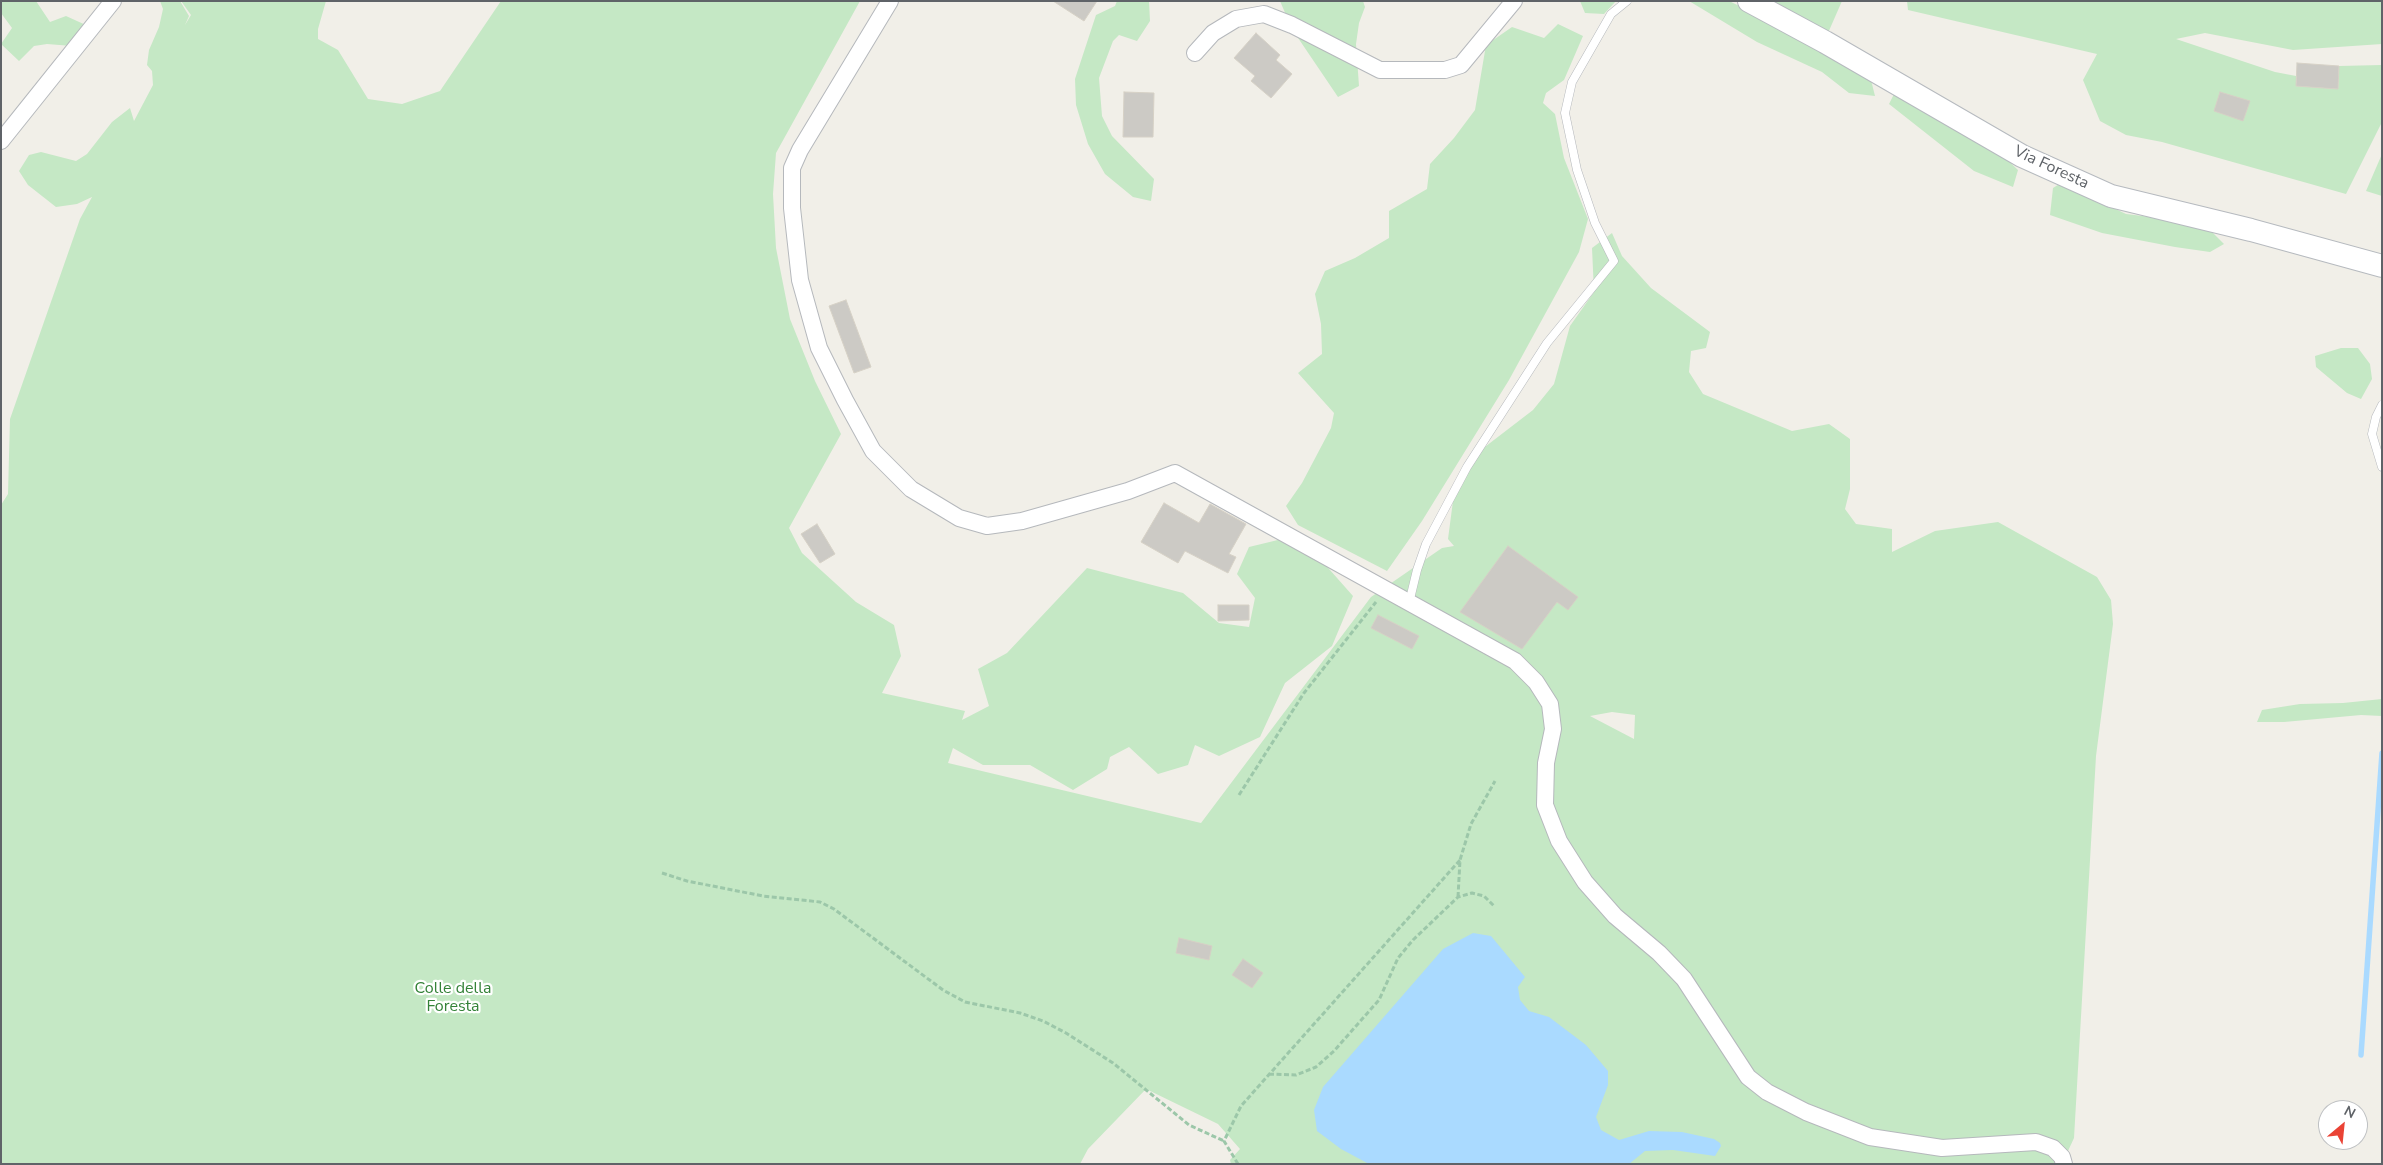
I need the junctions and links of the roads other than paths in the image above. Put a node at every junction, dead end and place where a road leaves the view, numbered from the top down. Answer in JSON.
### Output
{"nodes":[{"id":1,"x":113,"y":1,"type":"edge"},
{"id":2,"x":890,"y":1,"type":"edge"},
{"id":3,"x":1514,"y":1,"type":"edge"},
{"id":4,"x":1627,"y":1,"type":"edge"},
{"id":5,"x":1748,"y":1,"type":"edge"},
{"id":6,"x":1195,"y":52,"type":"dead end"},
{"id":7,"x":1,"y":141,"type":"edge"},
{"id":8,"x":2382,"y":266,"type":"edge"},
{"id":9,"x":2382,"y":405,"type":"edge"},
{"id":10,"x":2382,"y":467,"type":"edge"},
{"id":11,"x":1409,"y":603,"type":"junction"},
{"id":12,"x":2064,"y":1164,"type":"edge"}],
"edges":[{"from":1,"to":7,"type":"street"},
{"from":2,"to":11,"type":"street"},
{"from":3,"to":6,"type":"street"},
{"from":4,"to":11,"type":"lane"},
{"from":5,"to":8,"type":"main road","name":"Via Foresta"},
{"from":9,"to":10,"type":"lane"},
{"from":11,"to":12,"type":"street"}]}
